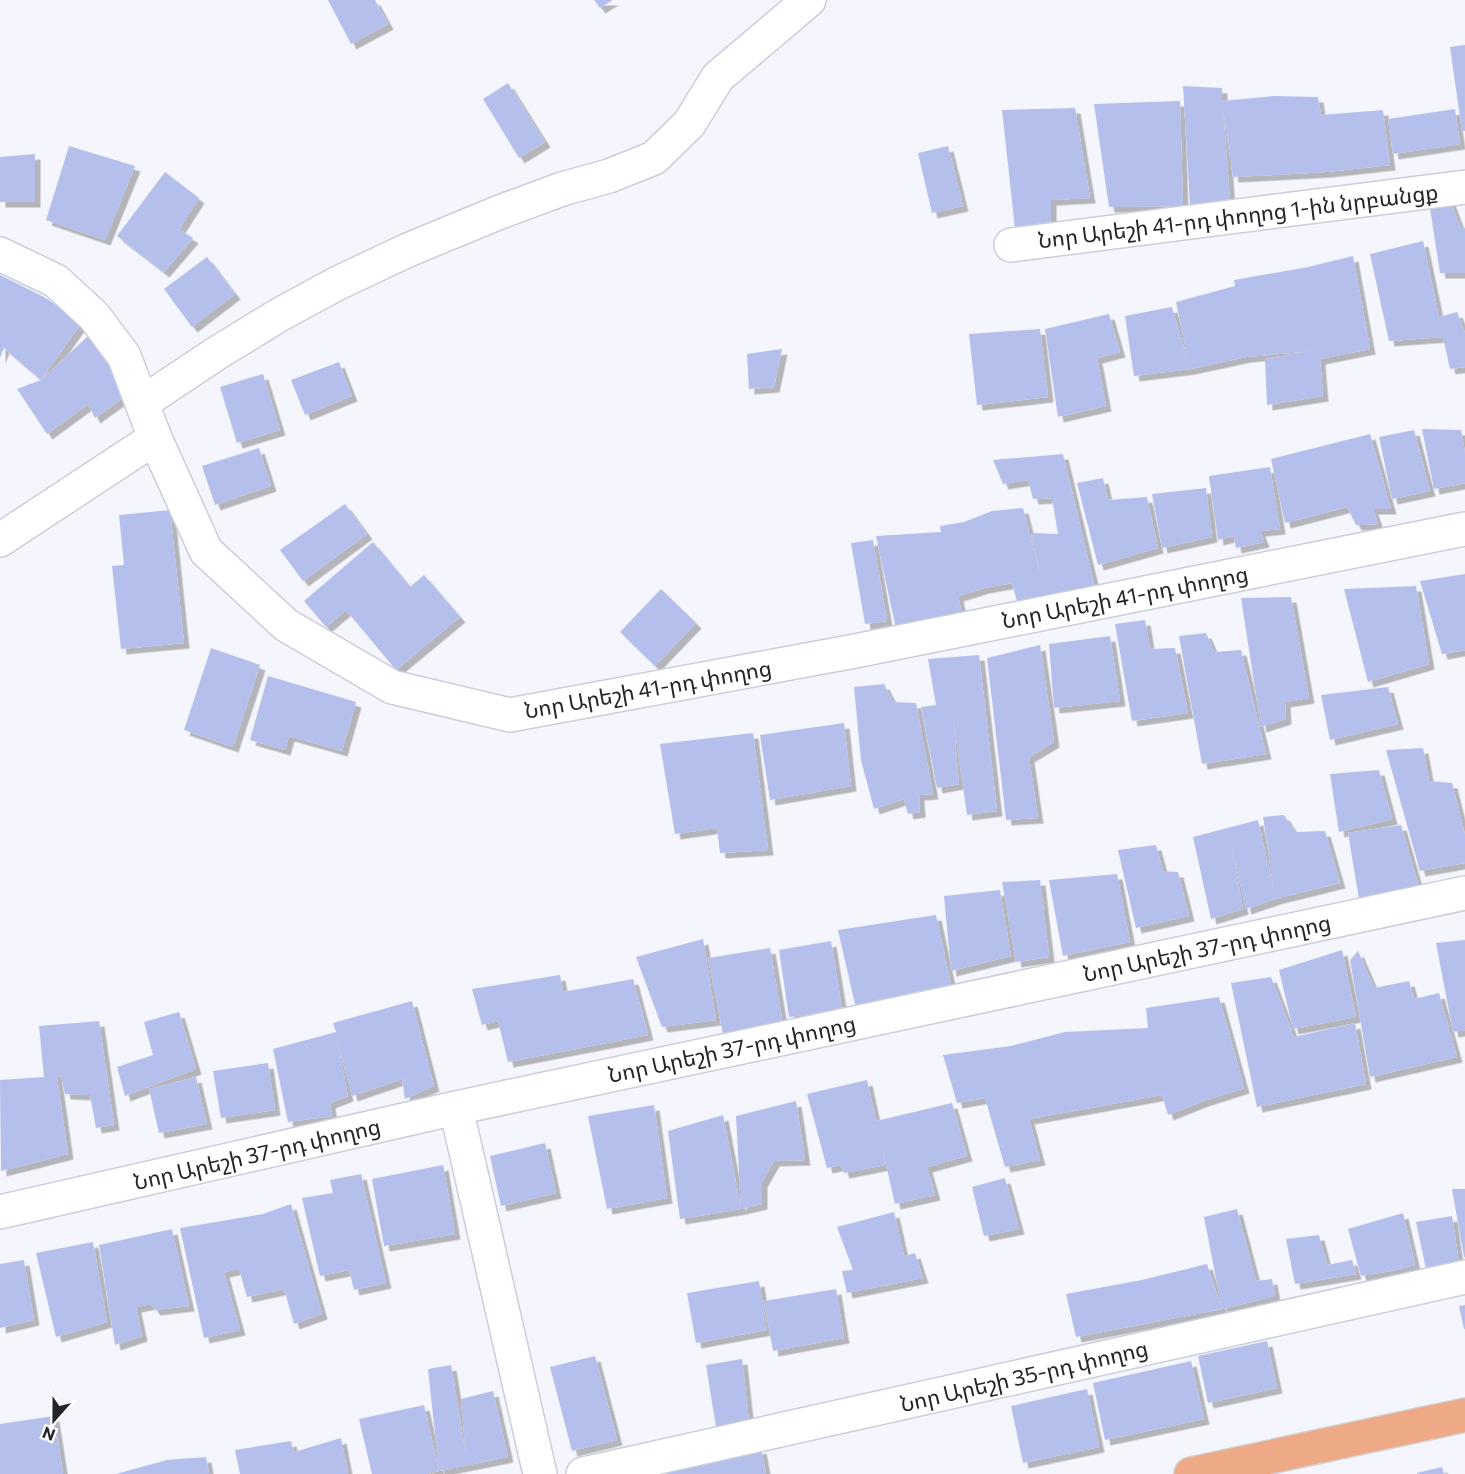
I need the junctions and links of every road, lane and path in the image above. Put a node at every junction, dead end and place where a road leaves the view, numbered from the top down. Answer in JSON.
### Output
{"nodes":[{"id":1,"x":809,"y":0,"type":"edge"},
{"id":2,"x":1465,"y":187,"type":"edge"},
{"id":3,"x":1011,"y":245,"type":"dead end"},
{"id":4,"x":0,"y":254,"type":"edge"},
{"id":5,"x":142,"y":404,"type":"junction"},
{"id":6,"x":155,"y":438,"type":"junction"},
{"id":7,"x":1465,"y":528,"type":"edge"},
{"id":8,"x":0,"y":540,"type":"edge"},
{"id":9,"x":1465,"y":893,"type":"edge"},
{"id":10,"x":456,"y":1108,"type":"junction"},
{"id":11,"x":0,"y":1212,"type":"edge"},
{"id":12,"x":1465,"y":1277,"type":"edge"},
{"id":13,"x":1465,"y":1414,"type":"edge"},
{"id":14,"x":540,"y":1474,"type":"edge"},
{"id":15,"x":583,"y":1474,"type":"edge"},
{"id":16,"x":1191,"y":1474,"type":"edge"}],
"edges":[{"from":1,"to":5,"type":"street"},
{"from":2,"to":3,"type":"street","name":"Նոր Արեշի 41-րդ փողոց 1-ին նրբանցք"},
{"from":4,"to":5,"type":"street","name":"Նոր Արեշի 41-րդ փողոց"},
{"from":5,"to":6,"type":"street","name":"Նոր Արեշի 41-րդ փողոց"},
{"from":6,"to":7,"type":"street","name":"Նոր Արեշի 41-րդ փողոց"},
{"from":6,"to":8,"type":"street"},
{"from":9,"to":10,"type":"street","name":"Նոր Արեշի 37-րդ փողոց"},
{"from":10,"to":11,"type":"street","name":"Նոր Արեշի 37-րդ փողոց"},
{"from":10,"to":14,"type":"street"},
{"from":12,"to":15,"type":"street","name":"Նոր Արեշի 35-րդ փողոց"},
{"from":13,"to":16,"type":"main road"}]}
